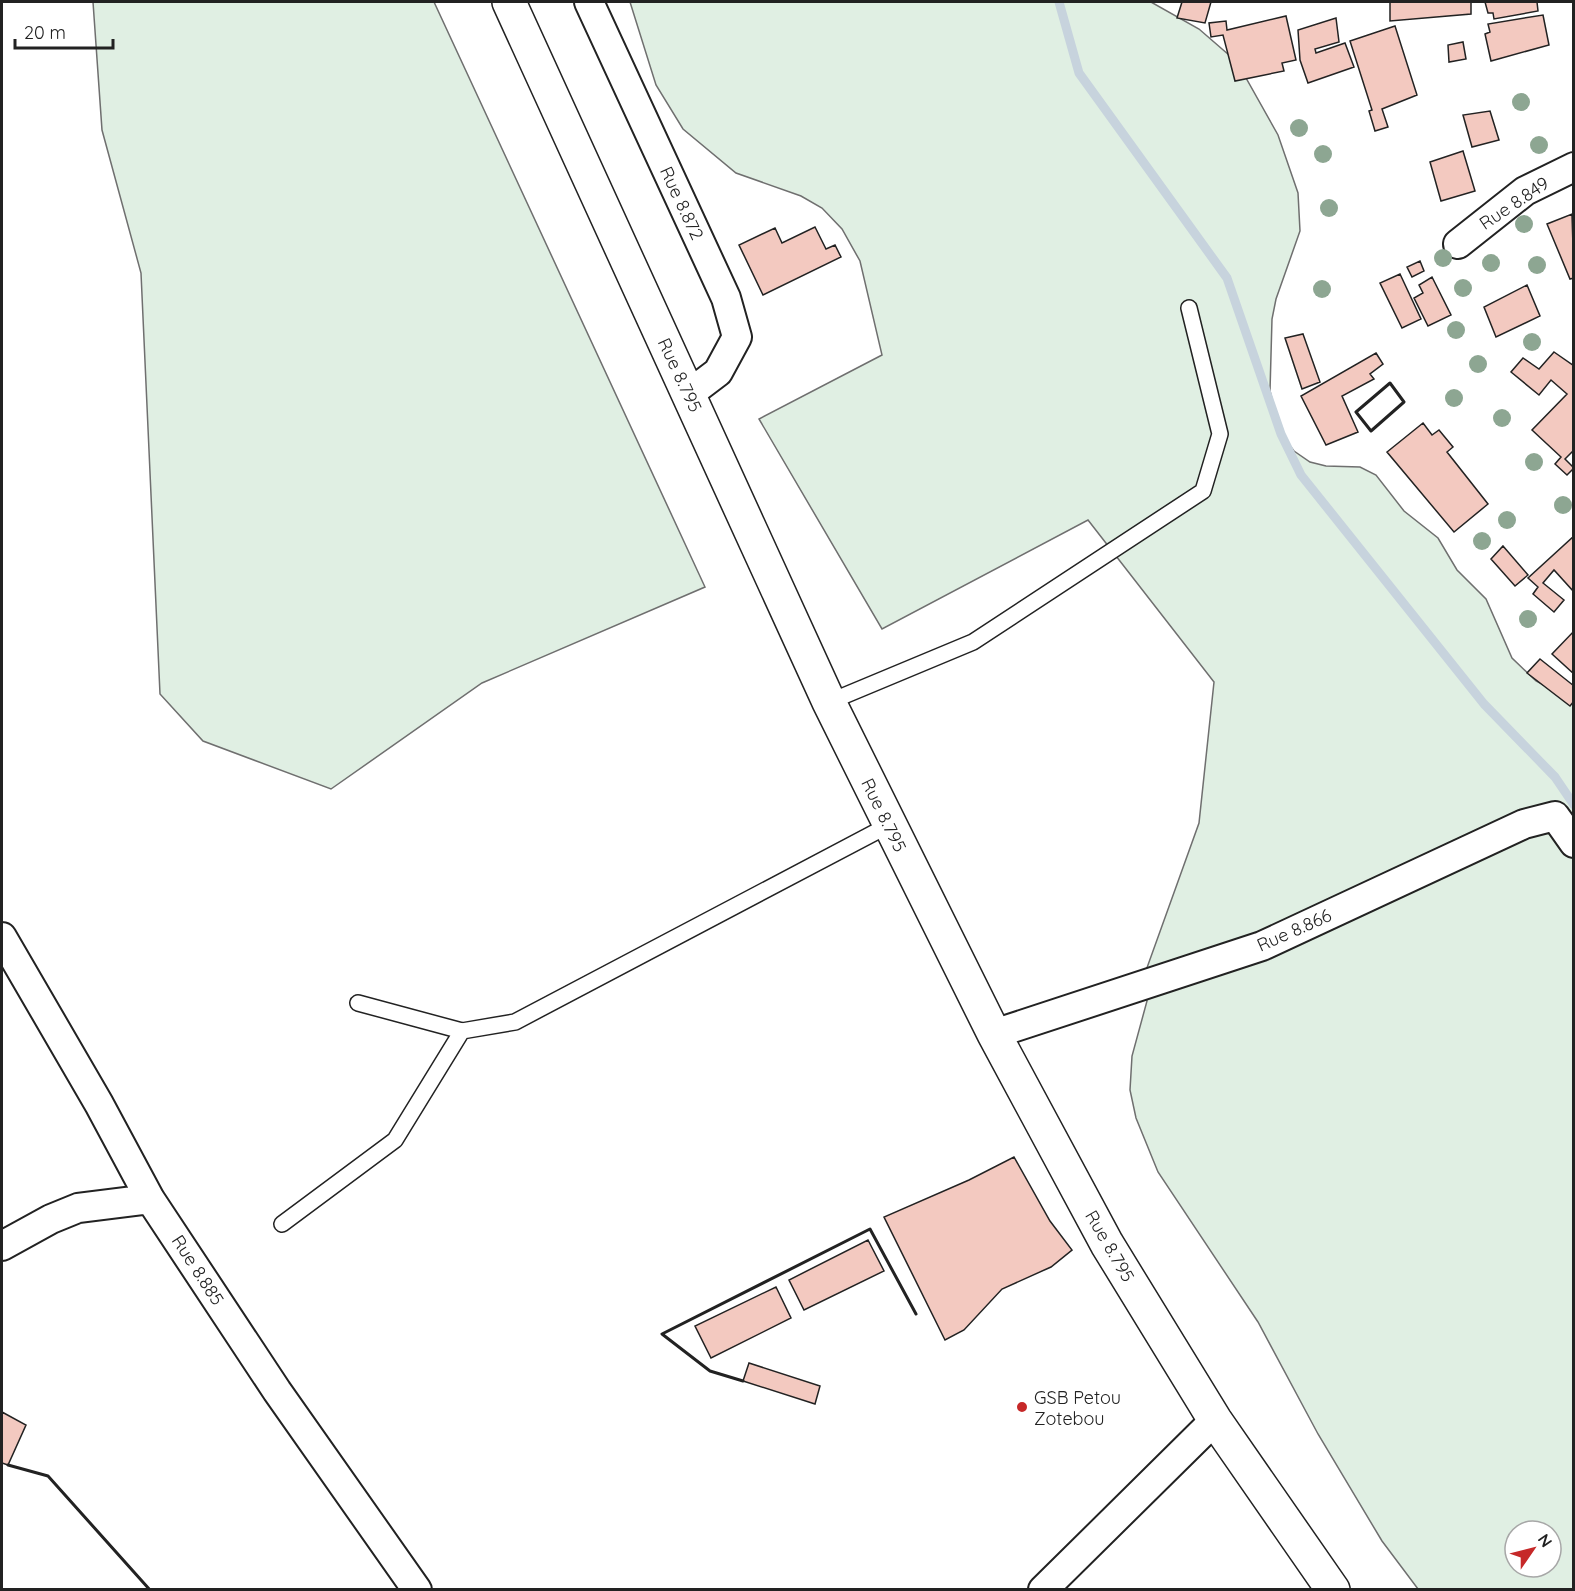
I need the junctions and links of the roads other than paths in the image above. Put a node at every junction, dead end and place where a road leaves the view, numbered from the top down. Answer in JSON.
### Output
{"nodes":[{"id":1,"x":509,"y":2,"type":"edge"},
{"id":2,"x":589,"y":2,"type":"edge"},
{"id":3,"x":1574,"y":167,"type":"edge"},
{"id":4,"x":1458,"y":244,"type":"dead end"},
{"id":5,"x":1189,"y":308,"type":"dead end"},
{"id":6,"x":689,"y":394,"type":"junction"},
{"id":7,"x":830,"y":702,"type":"junction"},
{"id":8,"x":889,"y":825,"type":"junction"},
{"id":9,"x":1574,"y":843,"type":"edge"},
{"id":10,"x":2,"y":937,"type":"edge"},
{"id":11,"x":358,"y":1003,"type":"dead end"},
{"id":12,"x":462,"y":1031,"type":"junction"},
{"id":13,"x":994,"y":1034,"type":"junction"},
{"id":14,"x":150,"y":1199,"type":"junction"},
{"id":15,"x":282,"y":1224,"type":"dead end"},
{"id":16,"x":2,"y":1246,"type":"edge"},
{"id":17,"x":1215,"y":1420,"type":"junction"},
{"id":18,"x":417,"y":1590,"type":"edge"},
{"id":19,"x":1043,"y":1590,"type":"edge"},
{"id":20,"x":1334,"y":1590,"type":"edge"}],
"edges":[{"from":1,"to":6,"type":"highway","name":"Rue 8.795"},
{"from":2,"to":6,"type":"street","name":"Rue 8.872"},
{"from":3,"to":4,"type":"street","name":"Rue 8.849"},
{"from":5,"to":7,"type":"lane"},
{"from":6,"to":7,"type":"highway","name":"Rue 8.795"},
{"from":7,"to":8,"type":"highway","name":"Rue 8.795"},
{"from":8,"to":12,"type":"lane"},
{"from":8,"to":13,"type":"highway","name":"Rue 8.795"},
{"from":9,"to":13,"type":"street","name":"Rue 8.866"},
{"from":10,"to":14,"type":"street","name":"Rue 8.885"},
{"from":11,"to":12,"type":"lane"},
{"from":12,"to":15,"type":"lane"},
{"from":13,"to":17,"type":"highway","name":"Rue 8.795"},
{"from":14,"to":16,"type":"street"},
{"from":14,"to":18,"type":"street","name":"Rue 8.885"},
{"from":17,"to":19,"type":"street"},
{"from":17,"to":20,"type":"highway","name":"Rue 8.795"}]}
